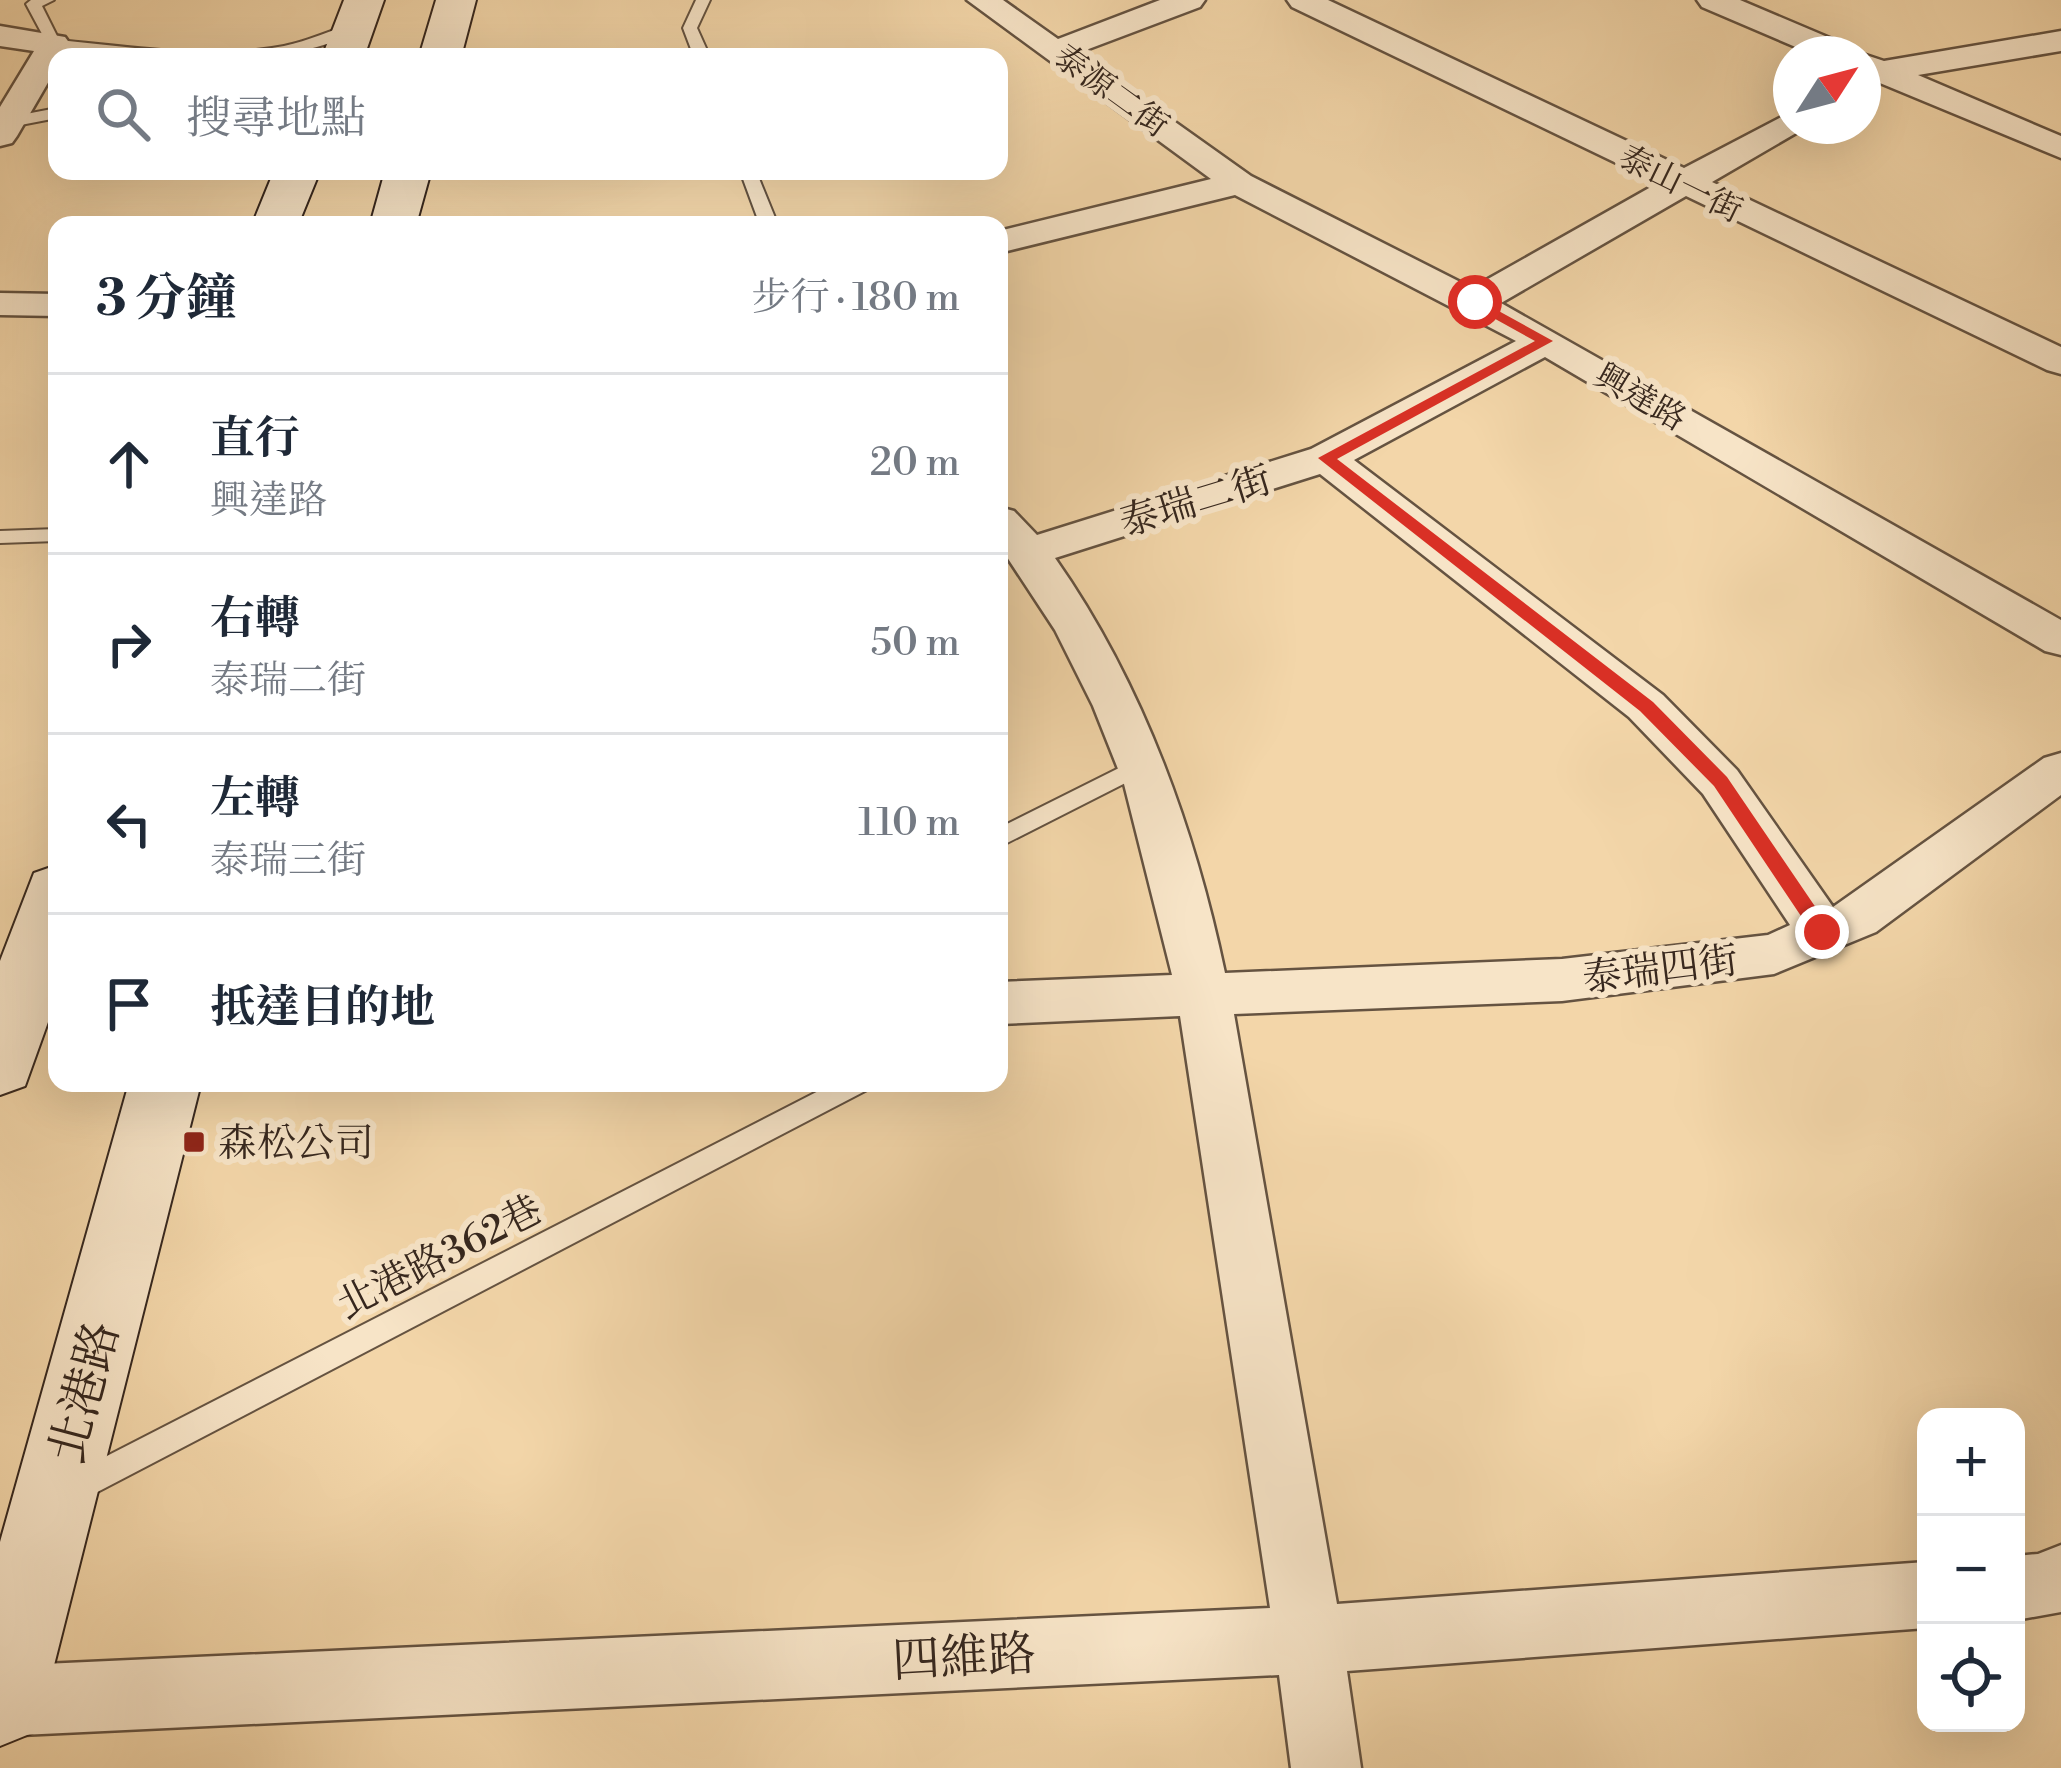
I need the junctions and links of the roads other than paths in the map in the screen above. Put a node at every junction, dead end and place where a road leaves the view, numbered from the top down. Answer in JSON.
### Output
{"nodes":[{"id":1,"x":47,"y":0,"type":"edge"},
{"id":2,"x":456,"y":0,"type":"edge"},
{"id":3,"x":703,"y":0,"type":"edge"},
{"id":4,"x":983,"y":0,"type":"edge"},
{"id":5,"x":1189,"y":0,"type":"edge"},
{"id":6,"x":1304,"y":0,"type":"edge"},
{"id":7,"x":1713,"y":0,"type":"edge"},
{"id":8,"x":354,"y":28,"type":"edge"},
{"id":9,"x":0,"y":36,"type":"edge"},
{"id":10,"x":1798,"y":36,"type":"edge"},
{"id":11,"x":2061,"y":41,"type":"edge"},
{"id":12,"x":54,"y":44,"type":"junction"},
{"id":13,"x":51,"y":48,"type":"edge"},
{"id":14,"x":97,"y":48,"type":"edge"},
{"id":15,"x":295,"y":48,"type":"edge"},
{"id":16,"x":443,"y":48,"type":"edge"},
{"id":17,"x":698,"y":48,"type":"edge"},
{"id":18,"x":1057,"y":50,"type":"junction"},
{"id":19,"x":48,"y":54,"type":"edge"},
{"id":20,"x":1881,"y":70,"type":"edge"},
{"id":21,"x":1881,"y":77,"type":"edge"},
{"id":22,"x":48,"y":115,"type":"edge"},
{"id":23,"x":2,"y":127,"type":"edge"},
{"id":24,"x":1773,"y":132,"type":"edge"},
{"id":25,"x":2061,"y":148,"type":"edge"},
{"id":26,"x":293,"y":180,"type":"edge"},
{"id":27,"x":406,"y":180,"type":"edge"},
{"id":28,"x":752,"y":180,"type":"edge"},
{"id":29,"x":1239,"y":182,"type":"junction"},
{"id":30,"x":1681,"y":183,"type":"junction"},
{"id":31,"x":278,"y":216,"type":"edge"},
{"id":32,"x":396,"y":216,"type":"edge"},
{"id":33,"x":766,"y":216,"type":"edge"},
{"id":34,"x":1008,"y":240,"type":"edge"},
{"id":35,"x":1475,"y":302,"type":"junction"},
{"id":36,"x":0,"y":304,"type":"edge"},
{"id":37,"x":48,"y":305,"type":"edge"},
{"id":38,"x":1546,"y":341,"type":"junction"},
{"id":39,"x":2061,"y":362,"type":"edge"},
{"id":40,"x":1326,"y":458,"type":"junction"},
{"id":41,"x":1009,"y":533,"type":"edge"},
{"id":42,"x":48,"y":535,"type":"edge"},
{"id":43,"x":0,"y":537,"type":"edge"},
{"id":44,"x":2061,"y":640,"type":"edge"},
{"id":45,"x":1143,"y":764,"type":"junction"},
{"id":46,"x":2061,"y":770,"type":"edge"},
{"id":47,"x":1008,"y":833,"type":"edge"},
{"id":48,"x":48,"y":918,"type":"edge"},
{"id":49,"x":1822,"y":932,"type":"junction"},
{"id":50,"x":1203,"y":996,"type":"junction"},
{"id":51,"x":1008,"y":1005,"type":"edge"},
{"id":52,"x":0,"y":1066,"type":"edge"},
{"id":53,"x":163,"y":1092,"type":"edge"},
{"id":54,"x":841,"y":1092,"type":"edge"},
{"id":55,"x":55,"y":1498,"type":"junction"},
{"id":56,"x":1917,"y":1596,"type":"edge"},
{"id":57,"x":1310,"y":1640,"type":"junction"},
{"id":58,"x":0,"y":1701,"type":"edge"},
{"id":59,"x":1326,"y":1768,"type":"edge"}],
"edges":[{"from":1,"to":12,"type":"lane"},
{"from":2,"to":16,"type":"main road"},
{"from":3,"to":17,"type":"lane"},
{"from":4,"to":18,"type":"street","name":"泰源二街"},
{"from":5,"to":18,"type":"street"},
{"from":6,"to":30,"type":"street","name":"泰山一街"},
{"from":7,"to":10,"type":"street"},
{"from":8,"to":15,"type":"lane"},
{"from":9,"to":12,"type":"street"},
{"from":11,"to":20,"type":"street"},
{"from":12,"to":13,"type":"street"},
{"from":12,"to":14,"type":"lane"},
{"from":18,"to":29,"type":"street","name":"泰源二街"},
{"from":19,"to":23,"type":"street"},
{"from":21,"to":25,"type":"street"},
{"from":22,"to":23,"type":"lane"},
{"from":24,"to":30,"type":"street"},
{"from":26,"to":31,"type":"main road"},
{"from":27,"to":32,"type":"main road"},
{"from":28,"to":33,"type":"lane"},
{"from":29,"to":34,"type":"street"},
{"from":29,"to":35,"type":"street","name":"興達路"},
{"from":30,"to":35,"type":"street"},
{"from":30,"to":39,"type":"street","name":"泰山一街"},
{"from":35,"to":38,"type":"street","name":"興達路"},
{"from":36,"to":37,"type":"street"},
{"from":38,"to":40,"type":"street","name":"泰瑞二街"},
{"from":38,"to":44,"type":"street","name":"興達路"},
{"from":40,"to":41,"type":"street","name":"泰瑞二街"},
{"from":40,"to":49,"type":"street"},
{"from":41,"to":45,"type":"street"},
{"from":42,"to":43,"type":"lane"},
{"from":45,"to":47,"type":"lane"},
{"from":45,"to":50,"type":"street"},
{"from":46,"to":49,"type":"street","name":"泰瑞四街"},
{"from":48,"to":52,"type":"main road"},
{"from":49,"to":50,"type":"street","name":"泰瑞四街"},
{"from":50,"to":51,"type":"street"},
{"from":50,"to":57,"type":"street"},
{"from":53,"to":55,"type":"main road","name":"北港路"},
{"from":54,"to":55,"type":"lane","name":"北港路362巷"},
{"from":55,"to":58,"type":"main road","name":"北港路"},
{"from":56,"to":57,"type":"street","name":"四維路"},
{"from":57,"to":58,"type":"street","name":"四維路"},
{"from":57,"to":59,"type":"street"}]}
